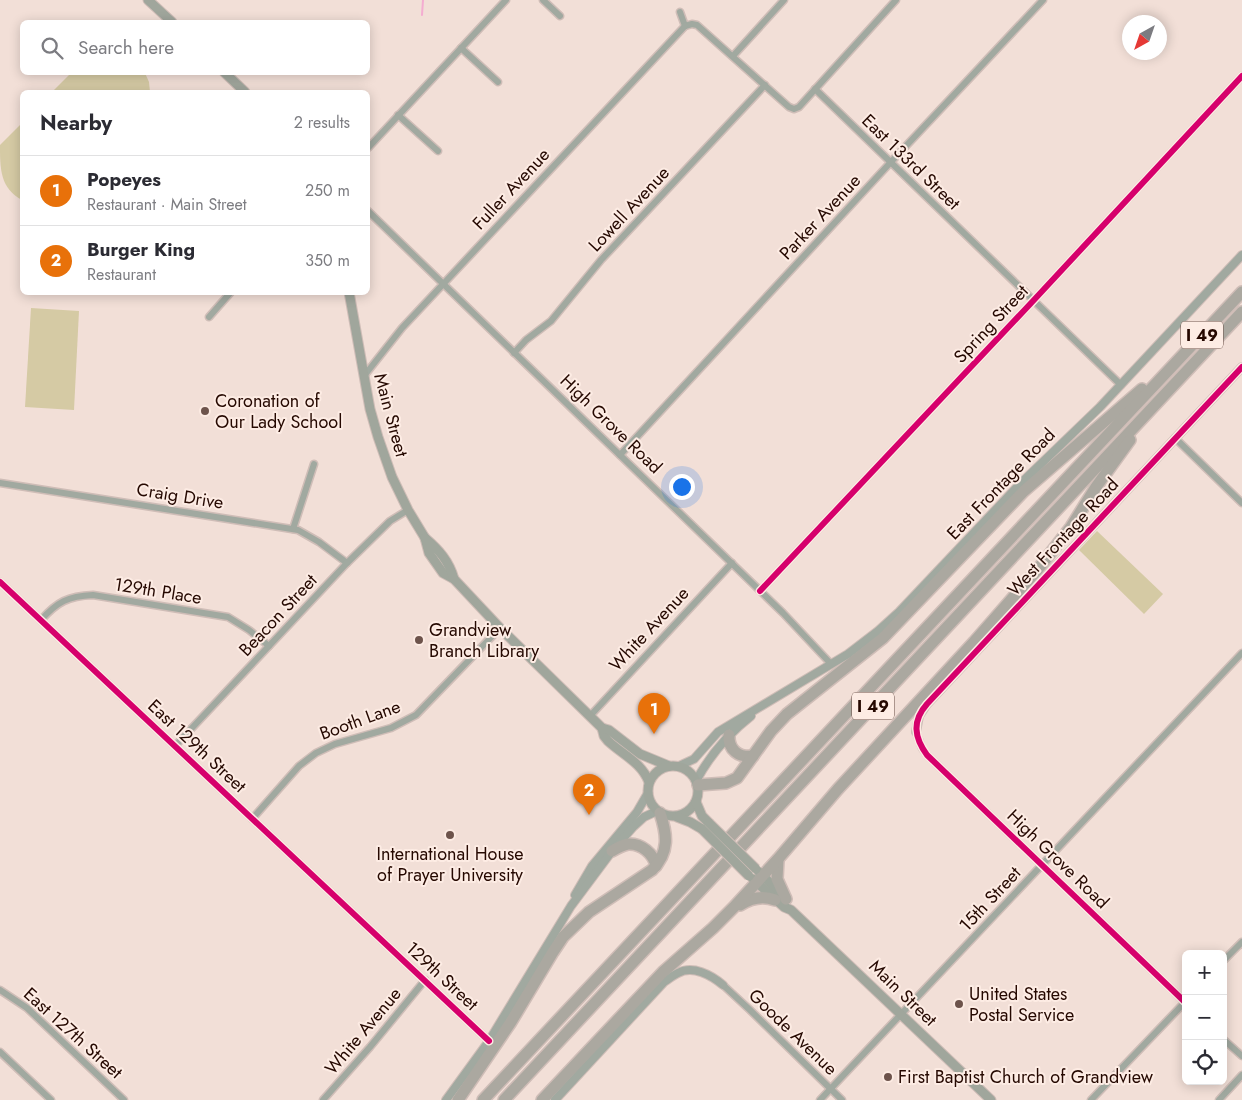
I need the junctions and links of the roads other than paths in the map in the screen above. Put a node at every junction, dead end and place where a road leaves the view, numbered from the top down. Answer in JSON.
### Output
{"nodes":[{"id":1,"x":148,"y":0,"type":"edge"},
{"id":2,"x":506,"y":0,"type":"edge"},
{"id":3,"x":544,"y":0,"type":"edge"},
{"id":4,"x":784,"y":0,"type":"edge"},
{"id":5,"x":896,"y":0,"type":"edge"},
{"id":6,"x":1043,"y":0,"type":"edge"},
{"id":7,"x":680,"y":12,"type":"dead end"},
{"id":8,"x":560,"y":16,"type":"dead end"},
{"id":9,"x":170,"y":20,"type":"edge"},
{"id":10,"x":685,"y":26,"type":"junction"},
{"id":11,"x":461,"y":48,"type":"junction"},
{"id":12,"x":733,"y":56,"type":"junction"},
{"id":13,"x":227,"y":75,"type":"edge"},
{"id":14,"x":1242,"y":76,"type":"edge"},
{"id":15,"x":498,"y":82,"type":"dead end"},
{"id":16,"x":765,"y":85,"type":"junction"},
{"id":17,"x":815,"y":89,"type":"junction"},
{"id":18,"x":243,"y":90,"type":"edge"},
{"id":19,"x":398,"y":115,"type":"junction"},
{"id":20,"x":370,"y":146,"type":"edge"},
{"id":21,"x":438,"y":151,"type":"dead end"},
{"id":22,"x":890,"y":163,"type":"junction"},
{"id":23,"x":370,"y":212,"type":"edge"},
{"id":24,"x":1242,"y":256,"type":"edge"},
{"id":25,"x":443,"y":284,"type":"junction"},
{"id":26,"x":1242,"y":292,"type":"edge"},
{"id":27,"x":228,"y":295,"type":"edge"},
{"id":28,"x":349,"y":295,"type":"edge"},
{"id":29,"x":1033,"y":302,"type":"junction"},
{"id":30,"x":1242,"y":312,"type":"edge"},
{"id":31,"x":209,"y":317,"type":"dead end"},
{"id":32,"x":514,"y":353,"type":"junction"},
{"id":33,"x":1242,"y":367,"type":"edge"},
{"id":34,"x":364,"y":376,"type":"junction"},
{"id":35,"x":1161,"y":378,"type":"junction"},
{"id":36,"x":1121,"y":385,"type":"junction"},
{"id":37,"x":1157,"y":403,"type":"junction"},
{"id":38,"x":1175,"y":438,"type":"junction"},
{"id":39,"x":620,"y":455,"type":"junction"},
{"id":40,"x":314,"y":464,"type":"dead end"},
{"id":41,"x":0,"y":482,"type":"edge"},
{"id":42,"x":1242,"y":503,"type":"edge"},
{"id":43,"x":408,"y":510,"type":"junction"},
{"id":44,"x":292,"y":530,"type":"junction"},
{"id":45,"x":347,"y":563,"type":"junction"},
{"id":46,"x":732,"y":563,"type":"junction"},
{"id":47,"x":0,"y":582,"type":"edge"},
{"id":48,"x":760,"y":591,"type":"junction"},
{"id":49,"x":41,"y":620,"type":"junction"},
{"id":50,"x":500,"y":628,"type":"junction"},
{"id":51,"x":269,"y":646,"type":"junction"},
{"id":52,"x":1242,"y":653,"type":"edge"},
{"id":53,"x":830,"y":664,"type":"junction"},
{"id":54,"x":760,"y":707,"type":"junction"},
{"id":55,"x":590,"y":716,"type":"junction"},
{"id":56,"x":602,"y":728,"type":"junction"},
{"id":57,"x":916,"y":732,"type":"joint"},
{"id":58,"x":730,"y":735,"type":"junction"},
{"id":59,"x":175,"y":746,"type":"junction"},
{"id":60,"x":753,"y":756,"type":"junction"},
{"id":61,"x":669,"y":766,"type":"junction"},
{"id":62,"x":679,"y":766,"type":"junction"},
{"id":63,"x":649,"y":782,"type":"junction"},
{"id":64,"x":697,"y":783,"type":"junction"},
{"id":65,"x":648,"y":793,"type":"junction"},
{"id":66,"x":696,"y":802,"type":"junction"},
{"id":67,"x":658,"y":812,"type":"junction"},
{"id":68,"x":677,"y":816,"type":"junction"},
{"id":69,"x":252,"y":819,"type":"junction"},
{"id":70,"x":705,"y":826,"type":"junction"},
{"id":71,"x":612,"y":851,"type":"junction"},
{"id":72,"x":778,"y":859,"type":"junction"},
{"id":73,"x":1042,"y":865,"type":"junction"},
{"id":74,"x":656,"y":866,"type":"junction"},
{"id":75,"x":756,"y":876,"type":"junction"},
{"id":76,"x":780,"y":899,"type":"junction"},
{"id":77,"x":571,"y":906,"type":"junction"},
{"id":78,"x":734,"y":907,"type":"junction"},
{"id":79,"x":374,"y":933,"type":"joint"},
{"id":80,"x":1242,"y":942,"type":"edge"},
{"id":81,"x":1227,"y":957,"type":"edge"},
{"id":82,"x":425,"y":980,"type":"junction"},
{"id":83,"x":722,"y":986,"type":"joint"},
{"id":84,"x":0,"y":990,"type":"edge"},
{"id":85,"x":1182,"y":999,"type":"edge"},
{"id":86,"x":1182,"y":1005,"type":"edge"},
{"id":87,"x":901,"y":1014,"type":"junction"},
{"id":88,"x":1224,"y":1040,"type":"edge"},
{"id":89,"x":490,"y":1041,"type":"junction"},
{"id":90,"x":0,"y":1052,"type":"edge"},
{"id":91,"x":1242,"y":1056,"type":"edge"},
{"id":92,"x":1242,"y":1075,"type":"edge"},
{"id":93,"x":830,"y":1089,"type":"junction"},
{"id":94,"x":51,"y":1100,"type":"edge"},
{"id":95,"x":124,"y":1100,"type":"edge"},
{"id":96,"x":323,"y":1100,"type":"edge"},
{"id":97,"x":446,"y":1100,"type":"edge"},
{"id":98,"x":458,"y":1100,"type":"edge"},
{"id":99,"x":483,"y":1100,"type":"edge"},
{"id":100,"x":504,"y":1100,"type":"edge"},
{"id":101,"x":542,"y":1100,"type":"edge"},
{"id":102,"x":554,"y":1100,"type":"edge"},
{"id":103,"x":820,"y":1100,"type":"edge"},
{"id":104,"x":842,"y":1100,"type":"edge"},
{"id":105,"x":991,"y":1100,"type":"edge"},
{"id":106,"x":1092,"y":1100,"type":"edge"},
{"id":107,"x":1219,"y":1100,"type":"edge"}],
"edges":[{"from":1,"to":9,"type":"main road"},
{"from":2,"to":11,"type":"street"},
{"from":3,"to":8,"type":"street"},
{"from":4,"to":12,"type":"street"},
{"from":5,"to":17,"type":"street"},
{"from":6,"to":22,"type":"street","name":"Parker Avenue"},
{"from":7,"to":10,"type":"street"},
{"from":10,"to":12,"type":"street"},
{"from":10,"to":25,"type":"street","name":"Fuller Avenue"},
{"from":11,"to":15,"type":"street"},
{"from":11,"to":19,"type":"street"},
{"from":12,"to":16,"type":"street"},
{"from":13,"to":18,"type":"main road"},
{"from":14,"to":29,"type":"street","name":"Spring Street"},
{"from":16,"to":17,"type":"street"},
{"from":16,"to":32,"type":"street","name":"Lowell Avenue"},
{"from":17,"to":22,"type":"street","name":"East 133rd Street"},
{"from":19,"to":20,"type":"street"},
{"from":19,"to":21,"type":"street"},
{"from":22,"to":29,"type":"street","name":"East 133rd Street"},
{"from":22,"to":39,"type":"street","name":"Parker Avenue"},
{"from":23,"to":25,"type":"street","name":"High Grove Road"},
{"from":24,"to":36,"type":"street","name":"East Frontage Road"},
{"from":25,"to":32,"type":"street","name":"High Grove Road"},
{"from":25,"to":34,"type":"street","name":"Fuller Avenue"},
{"from":26,"to":35,"type":"highway","number":"I 49"},
{"from":27,"to":31,"type":"street"},
{"from":28,"to":34,"type":"main road","name":"Main Street"},
{"from":29,"to":36,"type":"street","name":"East 133rd Street"},
{"from":29,"to":48,"type":"street","name":"Spring Street"},
{"from":30,"to":37,"type":"highway","number":"I 49"},
{"from":32,"to":39,"type":"street","name":"High Grove Road"},
{"from":33,"to":38,"type":"street","name":"West Frontage Road"},
{"from":34,"to":43,"type":"main road","name":"Main Street"},
{"from":35,"to":60,"type":"highway"},
{"from":35,"to":99,"type":"highway","number":"I 49"},
{"from":36,"to":53,"type":"street","name":"East Frontage Road"},
{"from":37,"to":72,"type":"highway"},
{"from":37,"to":100,"type":"highway","number":"I 49"},
{"from":38,"to":42,"type":"street"},
{"from":38,"to":57,"type":"street","name":"West Frontage Road"},
{"from":39,"to":46,"type":"street","name":"High Grove Road"},
{"from":40,"to":44,"type":"street"},
{"from":41,"to":44,"type":"street","name":"Craig Drive"},
{"from":43,"to":45,"type":"street","name":"Beacon Street"},
{"from":43,"to":50,"type":"main road","name":"Main Street"},
{"from":44,"to":45,"type":"street","name":"Craig Drive"},
{"from":45,"to":51,"type":"street","name":"Beacon Street"},
{"from":46,"to":48,"type":"street","name":"High Grove Road"},
{"from":46,"to":55,"type":"street","name":"White Avenue"},
{"from":47,"to":49,"type":"street","name":"East 129th Street"},
{"from":48,"to":53,"type":"street","name":"High Grove Road"},
{"from":49,"to":51,"type":"street","name":"129th Place"},
{"from":49,"to":59,"type":"street","name":"East 129th Street"},
{"from":50,"to":55,"type":"main road","name":"Main Street"},
{"from":50,"to":69,"type":"street","name":"Booth Lane"},
{"from":51,"to":59,"type":"street","name":"Beacon Street"},
{"from":52,"to":73,"type":"street","name":"15th Street"},
{"from":53,"to":54,"type":"street","name":"East Frontage Road"},
{"from":54,"to":58,"type":"street","name":"East Frontage Road"},
{"from":54,"to":62,"type":"street","name":"East Frontage Road"},
{"from":55,"to":56,"type":"main road","name":"Main Street"},
{"from":56,"to":61,"type":"main road","name":"Main Street"},
{"from":56,"to":63,"type":"main road","name":"Main Street"},
{"from":57,"to":73,"type":"street","name":"High Grove Road"},
{"from":58,"to":60,"type":"highway"},
{"from":58,"to":64,"type":"street","name":"East Frontage Road"},
{"from":59,"to":69,"type":"street","name":"East 129th Street"},
{"from":60,"to":64,"type":"highway"},
{"from":61,"to":62,"type":"main road"},
{"from":61,"to":63,"type":"main road"},
{"from":62,"to":64,"type":"main road"},
{"from":63,"to":65,"type":"main road"},
{"from":64,"to":66,"type":"main road"},
{"from":65,"to":67,"type":"main road"},
{"from":65,"to":77,"type":"street"},
{"from":66,"to":68,"type":"main road"},
{"from":66,"to":70,"type":"main road","name":"Main Street"},
{"from":67,"to":68,"type":"main road"},
{"from":67,"to":71,"type":"street"},
{"from":67,"to":74,"type":"highway"},
{"from":68,"to":70,"type":"main road","name":"Main Street"},
{"from":69,"to":79,"type":"street","name":"East 129th Street"},
{"from":70,"to":75,"type":"main road","name":"Main Street","bridge":true},
{"from":71,"to":74,"type":"highway"},
{"from":71,"to":77,"type":"street"},
{"from":72,"to":75,"type":"highway"},
{"from":72,"to":76,"type":"highway"},
{"from":73,"to":85,"type":"street","name":"High Grove Road"},
{"from":73,"to":87,"type":"street","name":"15th Street"},
{"from":74,"to":98,"type":"highway"},
{"from":75,"to":76,"type":"main road","name":"Main Street"},
{"from":75,"to":78,"type":"highway"},
{"from":76,"to":78,"type":"highway"},
{"from":76,"to":87,"type":"main road","name":"Main Street"},
{"from":77,"to":89,"type":"street"},
{"from":78,"to":101,"type":"highway"},
{"from":79,"to":82,"type":"street","name":"129th Street"},
{"from":80,"to":81,"type":"street"},
{"from":82,"to":89,"type":"street","name":"129th Street"},
{"from":82,"to":96,"type":"street","name":"White Avenue"},
{"from":83,"to":93,"type":"street","name":"Goode Avenue"},
{"from":83,"to":102,"type":"street"},
{"from":84,"to":95,"type":"street","name":"East 127th Street"},
{"from":86,"to":106,"type":"street"},
{"from":87,"to":93,"type":"street","name":"15th Street"},
{"from":87,"to":105,"type":"main road","name":"Main Street"},
{"from":88,"to":91,"type":"street"},
{"from":89,"to":97,"type":"street"},
{"from":90,"to":94,"type":"street"},
{"from":92,"to":107,"type":"street"},
{"from":93,"to":103,"type":"street","name":"15th Street"},
{"from":93,"to":104,"type":"street","name":"Goode Avenue"}]}
